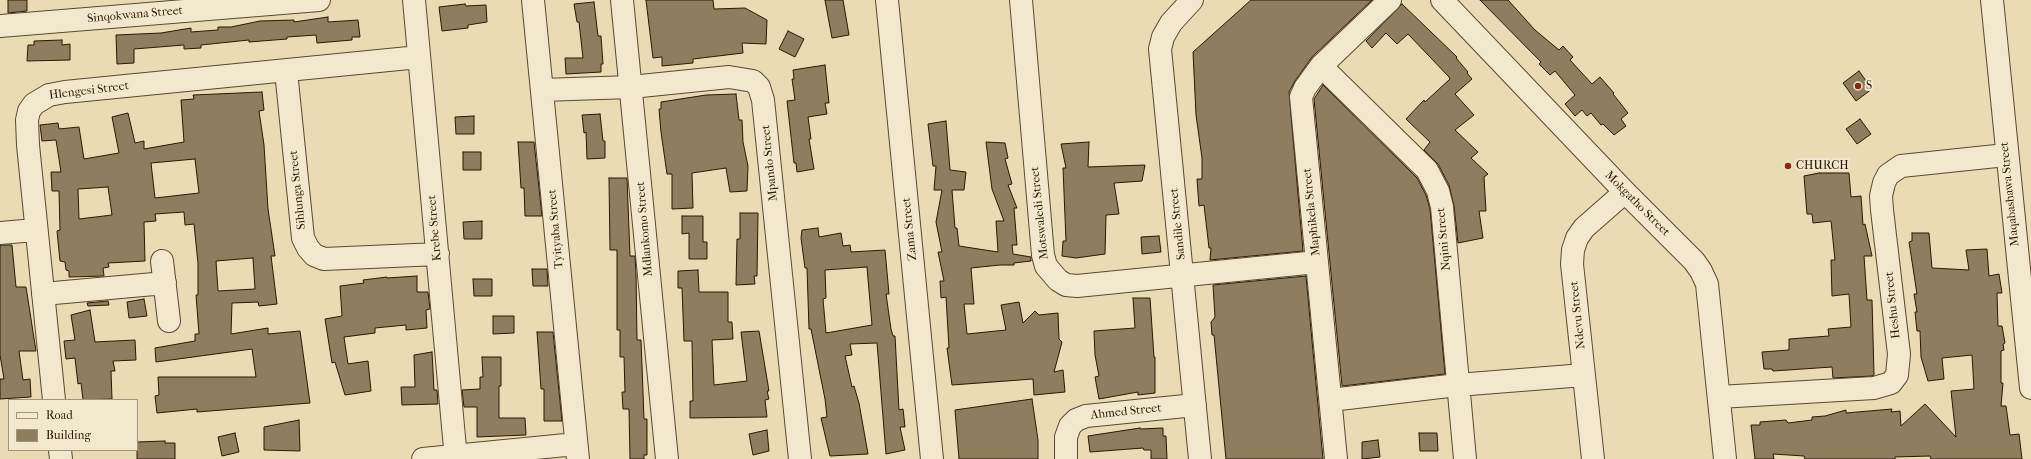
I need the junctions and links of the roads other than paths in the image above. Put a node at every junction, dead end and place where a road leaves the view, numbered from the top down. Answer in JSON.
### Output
{"nodes":[{"id":1,"x":315,"y":0,"type":"edge"},
{"id":2,"x":319,"y":0,"type":"edge"},
{"id":3,"x":414,"y":0,"type":"edge"},
{"id":4,"x":533,"y":0,"type":"edge"},
{"id":5,"x":622,"y":0,"type":"edge"},
{"id":6,"x":888,"y":0,"type":"edge"},
{"id":7,"x":1021,"y":0,"type":"edge"},
{"id":8,"x":1192,"y":0,"type":"edge"},
{"id":9,"x":1390,"y":0,"type":"edge"},
{"id":10,"x":1442,"y":0,"type":"edge"},
{"id":11,"x":1992,"y":0,"type":"edge"},
{"id":12,"x":0,"y":26,"type":"edge"},
{"id":13,"x":420,"y":58,"type":"junction"},
{"id":14,"x":1321,"y":66,"type":"junction"},
{"id":15,"x":286,"y":71,"type":"junction"},
{"id":16,"x":631,"y":87,"type":"junction"},
{"id":17,"x":542,"y":90,"type":"junction"},
{"id":18,"x":2006,"y":155,"type":"junction"},
{"id":19,"x":1625,"y":192,"type":"junction"},
{"id":20,"x":36,"y":230,"type":"junction"},
{"id":21,"x":0,"y":233,"type":"edge"},
{"id":22,"x":438,"y":254,"type":"junction"},
{"id":23,"x":162,"y":261,"type":"dead end"},
{"id":24,"x":1317,"y":262,"type":"junction"},
{"id":25,"x":1183,"y":275,"type":"junction"},
{"id":26,"x":2025,"y":279,"type":"edge"},
{"id":27,"x":165,"y":283,"type":"junction"},
{"id":28,"x":43,"y":294,"type":"junction"},
{"id":29,"x":170,"y":321,"type":"dead end"},
{"id":30,"x":1584,"y":375,"type":"junction"},
{"id":31,"x":1457,"y":385,"type":"junction"},
{"id":32,"x":2031,"y":388,"type":"edge"},
{"id":33,"x":1719,"y":398,"type":"junction"},
{"id":34,"x":54,"y":399,"type":"edge"},
{"id":35,"x":1331,"y":400,"type":"junction"},
{"id":36,"x":1195,"y":405,"type":"junction"},
{"id":37,"x":577,"y":451,"type":"edge"},
{"id":38,"x":456,"y":457,"type":"edge"},
{"id":39,"x":424,"y":459,"type":"edge"},
{"id":40,"x":667,"y":459,"type":"edge"},
{"id":41,"x":800,"y":459,"type":"edge"},
{"id":42,"x":932,"y":459,"type":"edge"},
{"id":43,"x":1066,"y":459,"type":"edge"},
{"id":44,"x":1200,"y":459,"type":"edge"},
{"id":45,"x":1336,"y":459,"type":"edge"},
{"id":46,"x":1465,"y":459,"type":"edge"},
{"id":47,"x":1593,"y":459,"type":"edge"},
{"id":48,"x":1725,"y":459,"type":"edge"}],
"edges":[{"from":1,"to":2,"type":"street","name":"Sinqokwana Street"},
{"from":1,"to":12,"type":"street","name":"Sinqokwana Street"},
{"from":3,"to":13,"type":"street","name":"Krebe Street"},
{"from":4,"to":17,"type":"street","name":"Tyityaba Street"},
{"from":5,"to":16,"type":"street","name":"Mdlankomo Street"},
{"from":6,"to":42,"type":"street","name":"Zama Street"},
{"from":7,"to":25,"type":"street","name":"Motswaledi Street"},
{"from":8,"to":25,"type":"street","name":"Sandile Street"},
{"from":9,"to":14,"type":"street","name":"Maphikela Street"},
{"from":10,"to":19,"type":"street","name":"Mokgatho Street"},
{"from":11,"to":18,"type":"street","name":"Maqabashawa Street"},
{"from":13,"to":15,"type":"street","name":"Hlengesi Street"},
{"from":13,"to":22,"type":"street","name":"Krebe Street"},
{"from":14,"to":24,"type":"street","name":"Maphikela Street"},
{"from":14,"to":31,"type":"street","name":"Nqini Street"},
{"from":15,"to":20,"type":"street","name":"Hlengesi Street"},
{"from":15,"to":22,"type":"street","name":"Sihlunga Street"},
{"from":16,"to":17,"type":"street","name":"Mpando Street"},
{"from":16,"to":40,"type":"street","name":"Mdlankomo Street"},
{"from":16,"to":41,"type":"street","name":"Mpando Street"},
{"from":17,"to":37,"type":"street","name":"Tyityaba Street"},
{"from":18,"to":26,"type":"street","name":"Maqabashawa Street"},
{"from":18,"to":33,"type":"street","name":"Heshu Street"},
{"from":19,"to":30,"type":"street","name":"Ndevu Street"},
{"from":19,"to":33,"type":"street","name":"Mokgatho Street"},
{"from":20,"to":21,"type":"street"},
{"from":20,"to":28,"type":"street","name":"Hlengesi Street"},
{"from":22,"to":38,"type":"street","name":"Krebe Street"},
{"from":23,"to":27,"type":"street"},
{"from":24,"to":25,"type":"street","name":"Motswaledi Street"},
{"from":24,"to":35,"type":"street","name":"Maphikela Street"},
{"from":25,"to":36,"type":"street","name":"Sandile Street"},
{"from":26,"to":32,"type":"street","name":"Maqabashawa Street"},
{"from":27,"to":28,"type":"street"},
{"from":27,"to":29,"type":"street"},
{"from":28,"to":34,"type":"street","name":"Hlengesi Street"},
{"from":30,"to":31,"type":"street"},
{"from":30,"to":47,"type":"street","name":"Ndevu Street"},
{"from":31,"to":35,"type":"street"},
{"from":31,"to":46,"type":"street","name":"Nqini Street"},
{"from":33,"to":48,"type":"street","name":"Mokgatho Street"},
{"from":35,"to":45,"type":"street","name":"Maphikela Street"},
{"from":36,"to":43,"type":"street","name":"Ahmed Street"},
{"from":36,"to":44,"type":"street","name":"Sandile Street"},
{"from":37,"to":38,"type":"street"},
{"from":38,"to":39,"type":"street"}]}
